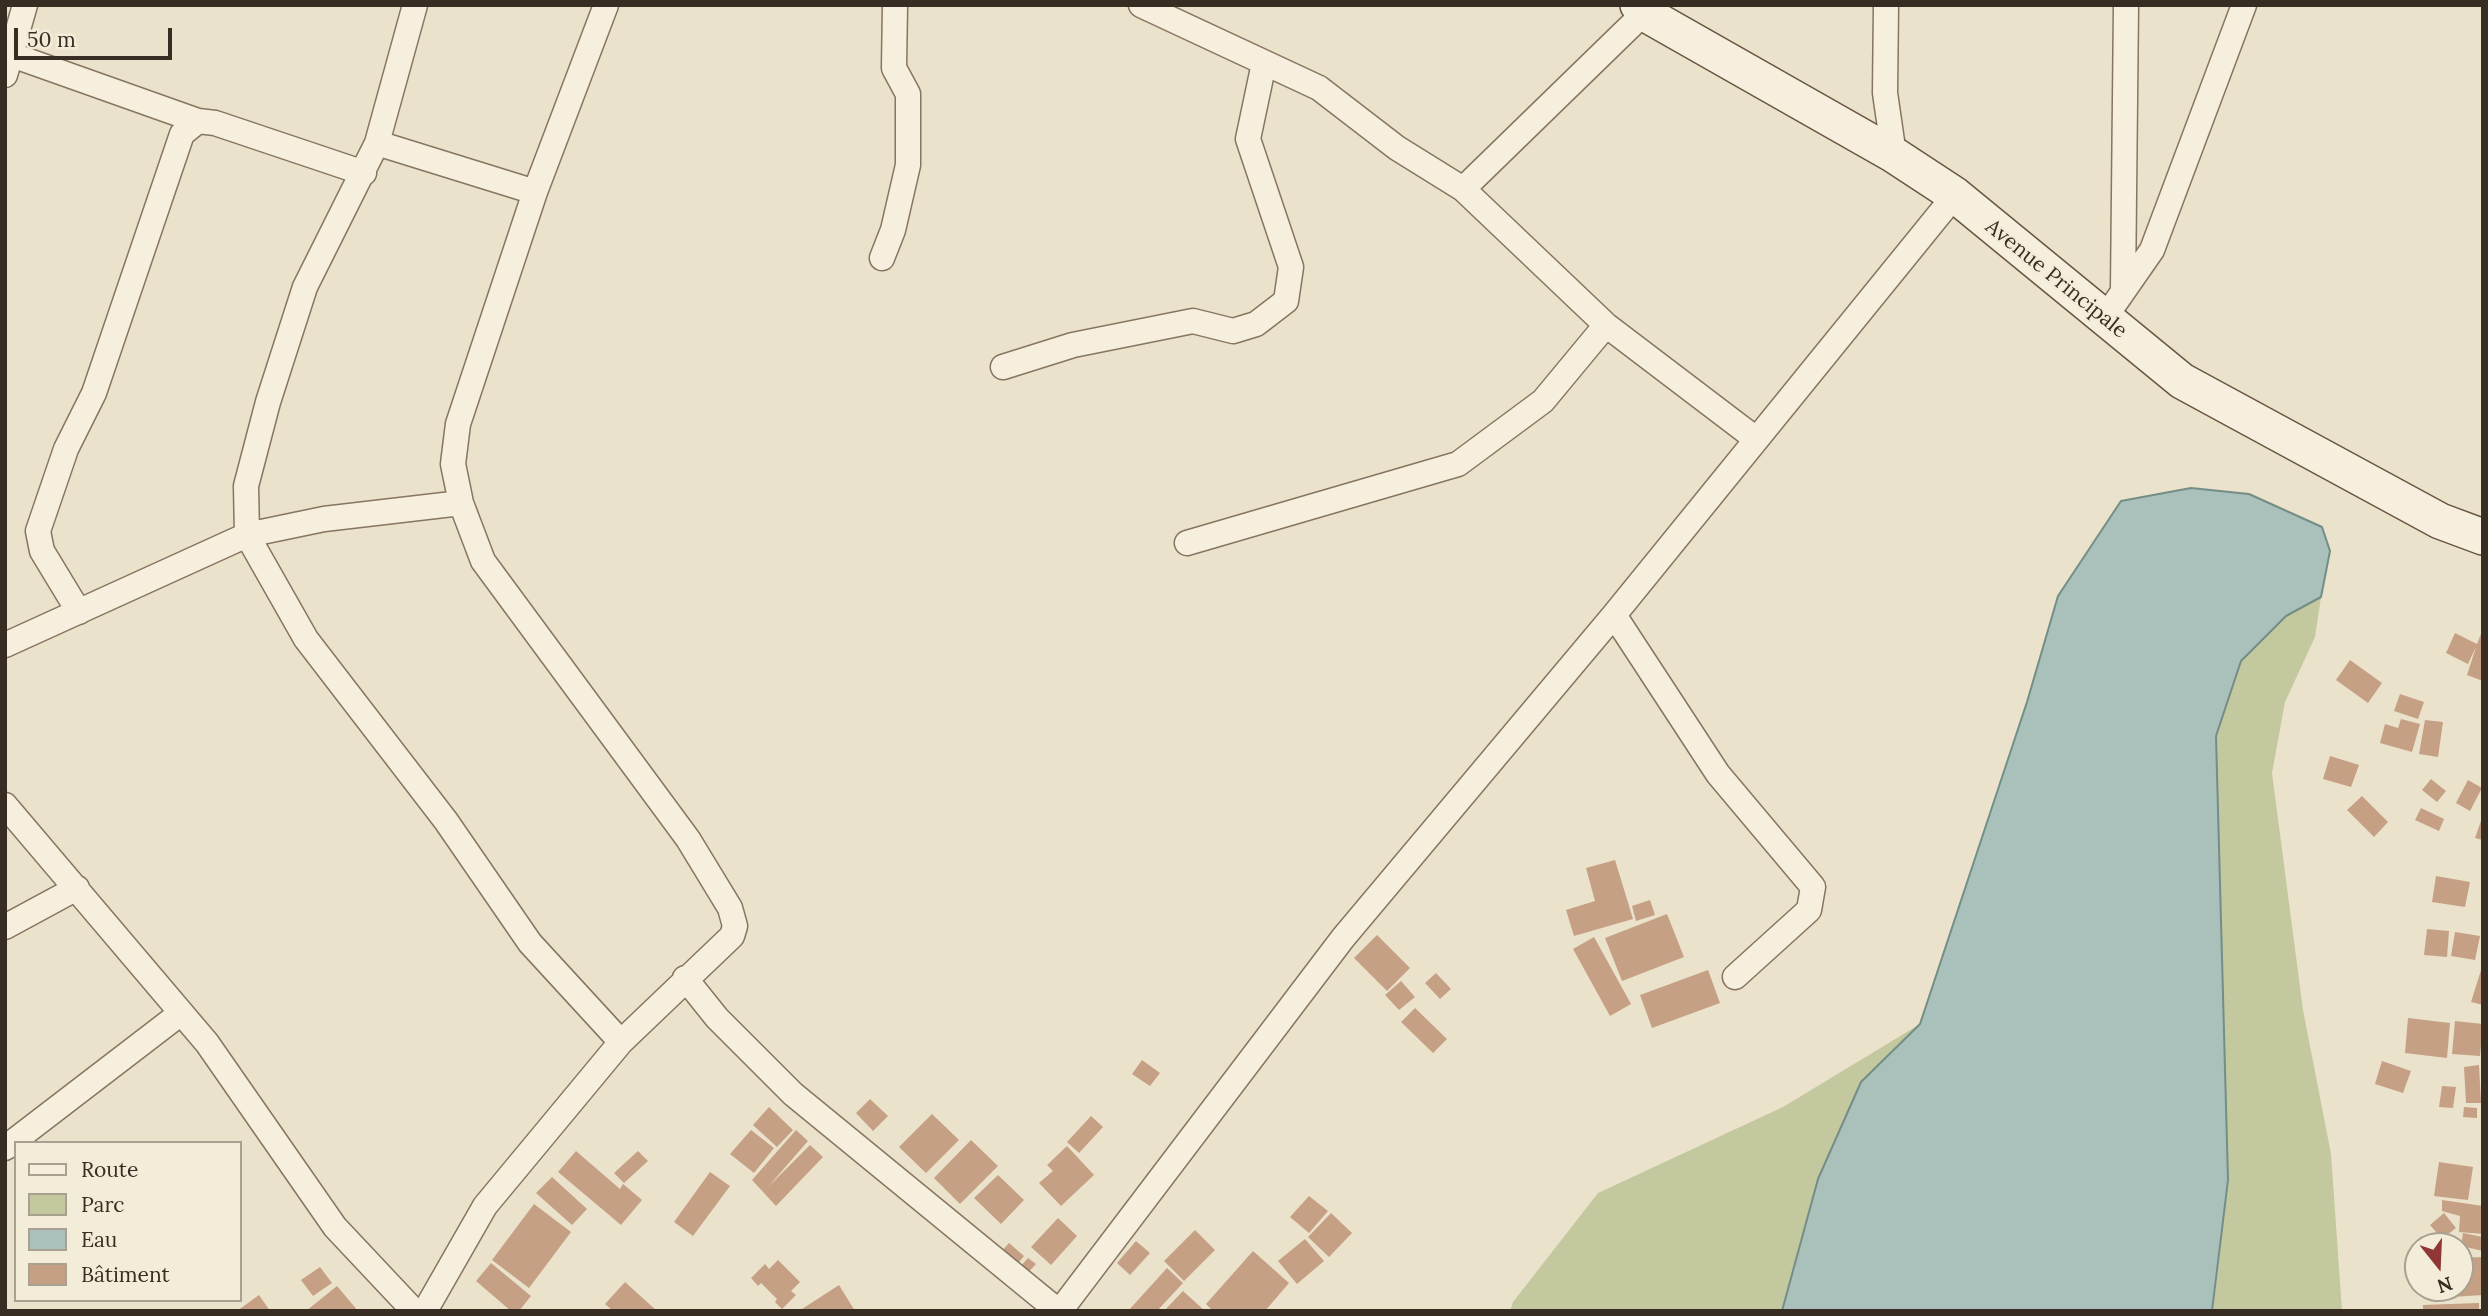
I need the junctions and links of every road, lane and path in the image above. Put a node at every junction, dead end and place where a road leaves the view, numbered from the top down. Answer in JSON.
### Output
{"nodes":[{"id":1,"x":25,"y":5,"type":"edge"},
{"id":2,"x":415,"y":5,"type":"edge"},
{"id":3,"x":606,"y":5,"type":"edge"},
{"id":4,"x":895,"y":5,"type":"edge"},
{"id":5,"x":1141,"y":5,"type":"edge"},
{"id":6,"x":1886,"y":5,"type":"edge"},
{"id":7,"x":2126,"y":5,"type":"edge"},
{"id":8,"x":2244,"y":5,"type":"edge"},
{"id":9,"x":1641,"y":9,"type":"edge"},
{"id":10,"x":1264,"y":63,"type":"junction"},
{"id":11,"x":9,"y":65,"type":"edge"},
{"id":12,"x":198,"y":121,"type":"junction"},
{"id":13,"x":377,"y":143,"type":"junction"},
{"id":14,"x":1894,"y":155,"type":"junction"},
{"id":15,"x":363,"y":173,"type":"junction"},
{"id":16,"x":1464,"y":189,"type":"junction"},
{"id":17,"x":535,"y":192,"type":"junction"},
{"id":18,"x":1955,"y":195,"type":"junction"},
{"id":19,"x":882,"y":258,"type":"dead end"},
{"id":20,"x":2123,"y":289,"type":"junction"},
{"id":21,"x":2104,"y":319,"type":"junction"},
{"id":22,"x":1606,"y":325,"type":"junction"},
{"id":23,"x":1003,"y":367,"type":"dead end"},
{"id":24,"x":1756,"y":439,"type":"junction"},
{"id":25,"x":461,"y":503,"type":"junction"},
{"id":26,"x":247,"y":535,"type":"junction"},
{"id":27,"x":2483,"y":537,"type":"edge"},
{"id":28,"x":1187,"y":543,"type":"dead end"},
{"id":29,"x":79,"y":612,"type":"junction"},
{"id":30,"x":1614,"y":615,"type":"junction"},
{"id":31,"x":5,"y":646,"type":"edge"},
{"id":32,"x":5,"y":805,"type":"edge"},
{"id":33,"x":77,"y":888,"type":"junction"},
{"id":34,"x":5,"y":927,"type":"edge"},
{"id":35,"x":685,"y":978,"type":"junction"},
{"id":36,"x":1735,"y":978,"type":"dead end"},
{"id":37,"x":181,"y":1013,"type":"junction"},
{"id":38,"x":621,"y":1042,"type":"junction"},
{"id":39,"x":14,"y":1141,"type":"edge"},
{"id":40,"x":414,"y":1311,"type":"edge"},
{"id":41,"x":425,"y":1311,"type":"edge"},
{"id":42,"x":1059,"y":1311,"type":"edge"}],
"edges":[{"from":1,"to":11,"type":"street"},
{"from":2,"to":13,"type":"street"},
{"from":3,"to":17,"type":"street"},
{"from":4,"to":19,"type":"street"},
{"from":5,"to":10,"type":"street"},
{"from":6,"to":14,"type":"street"},
{"from":7,"to":20,"type":"street"},
{"from":8,"to":20,"type":"street"},
{"from":9,"to":14,"type":"street","name":"Avenue Principale"},
{"from":9,"to":16,"type":"street"},
{"from":10,"to":16,"type":"street"},
{"from":10,"to":23,"type":"street"},
{"from":11,"to":12,"type":"street"},
{"from":12,"to":15,"type":"street"},
{"from":12,"to":29,"type":"street"},
{"from":13,"to":15,"type":"street"},
{"from":13,"to":17,"type":"street"},
{"from":14,"to":18,"type":"street","name":"Avenue Principale"},
{"from":15,"to":26,"type":"street"},
{"from":16,"to":22,"type":"street"},
{"from":17,"to":25,"type":"street"},
{"from":18,"to":21,"type":"street","name":"Avenue Principale"},
{"from":18,"to":24,"type":"street"},
{"from":20,"to":21,"type":"street"},
{"from":21,"to":27,"type":"street","name":"Avenue Principale"},
{"from":22,"to":24,"type":"street"},
{"from":22,"to":28,"type":"street"},
{"from":24,"to":30,"type":"street"},
{"from":25,"to":26,"type":"street"},
{"from":25,"to":35,"type":"street"},
{"from":26,"to":29,"type":"street"},
{"from":26,"to":38,"type":"street"},
{"from":29,"to":31,"type":"street"},
{"from":30,"to":36,"type":"street"},
{"from":30,"to":42,"type":"street"},
{"from":32,"to":33,"type":"street"},
{"from":33,"to":34,"type":"street"},
{"from":33,"to":37,"type":"street"},
{"from":35,"to":38,"type":"street"},
{"from":35,"to":42,"type":"street"},
{"from":37,"to":39,"type":"street"},
{"from":37,"to":40,"type":"street"},
{"from":38,"to":41,"type":"street"}]}
